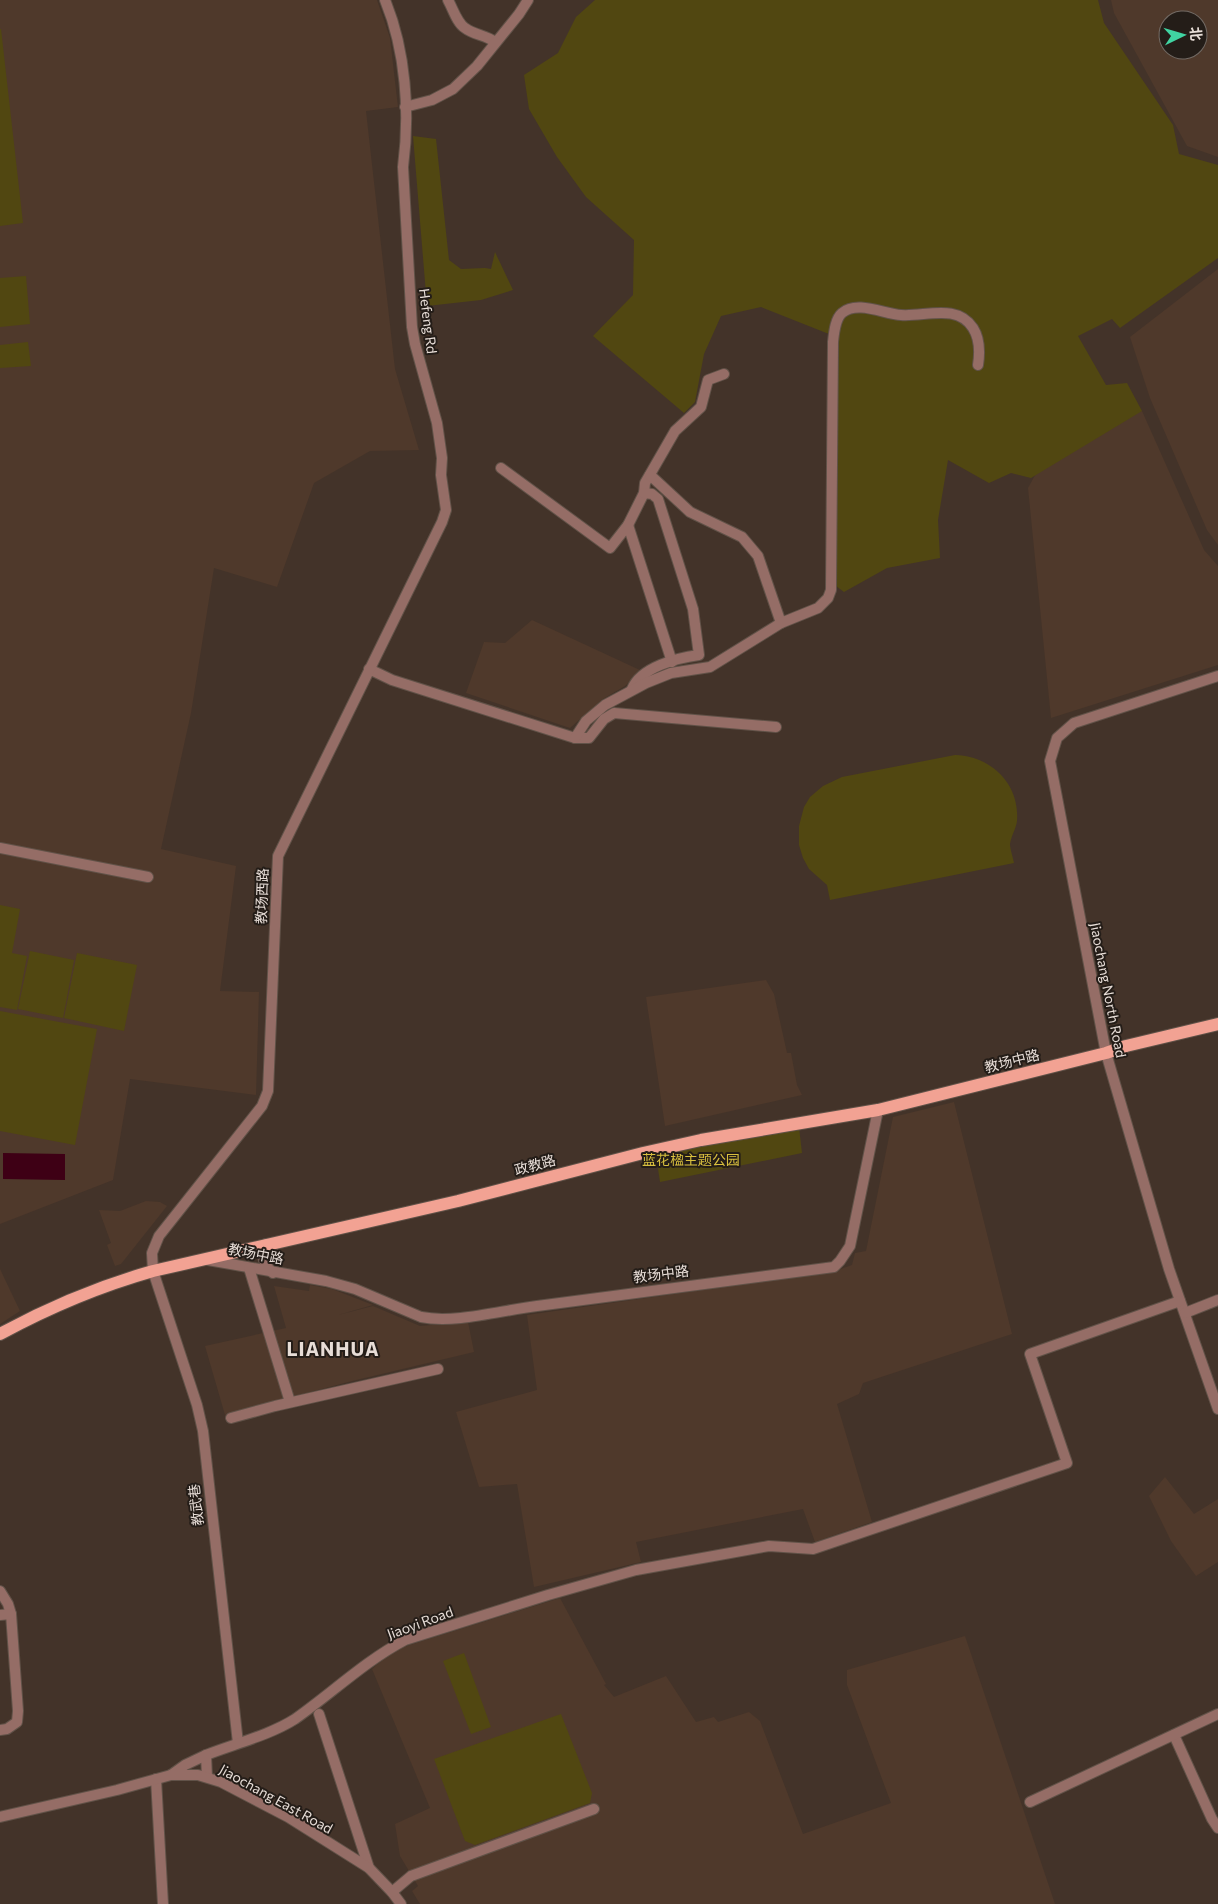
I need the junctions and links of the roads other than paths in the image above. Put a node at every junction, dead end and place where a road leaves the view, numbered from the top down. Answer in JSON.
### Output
{"nodes":[{"id":1,"x":386,"y":0,"type":"edge"},
{"id":2,"x":448,"y":0,"type":"edge"},
{"id":3,"x":528,"y":0,"type":"edge"},
{"id":4,"x":495,"y":42,"type":"junction"},
{"id":5,"x":405,"y":107,"type":"junction"},
{"id":6,"x":978,"y":365,"type":"dead end"},
{"id":7,"x":724,"y":374,"type":"dead end"},
{"id":8,"x":501,"y":468,"type":"dead end"},
{"id":9,"x":650,"y":475,"type":"junction"},
{"id":10,"x":644,"y":493,"type":"junction"},
{"id":11,"x":442,"y":522,"type":"joint"},
{"id":12,"x":628,"y":525,"type":"junction"},
{"id":13,"x":781,"y":623,"type":"junction"},
{"id":14,"x":672,"y":662,"type":"junction"},
{"id":15,"x":369,"y":669,"type":"junction"},
{"id":16,"x":1218,"y":676,"type":"edge"},
{"id":17,"x":630,"y":692,"type":"junction"},
{"id":18,"x":776,"y":727,"type":"dead end"},
{"id":19,"x":575,"y":738,"type":"junction"},
{"id":20,"x":0,"y":848,"type":"edge"},
{"id":21,"x":148,"y":877,"type":"dead end"},
{"id":22,"x":1218,"y":1024,"type":"edge"},
{"id":23,"x":1106,"y":1053,"type":"junction"},
{"id":24,"x":878,"y":1110,"type":"junction"},
{"id":25,"x":266,"y":1244,"type":"junction"},
{"id":26,"x":202,"y":1259,"type":"junction"},
{"id":27,"x":250,"y":1268,"type":"junction"},
{"id":28,"x":153,"y":1271,"type":"junction"},
{"id":29,"x":273,"y":1273,"type":"junction"},
{"id":30,"x":1180,"y":1300,"type":"junction"},
{"id":31,"x":1218,"y":1300,"type":"edge"},
{"id":32,"x":1185,"y":1313,"type":"junction"},
{"id":33,"x":0,"y":1334,"type":"edge"},
{"id":34,"x":438,"y":1369,"type":"dead end"},
{"id":35,"x":290,"y":1402,"type":"junction"},
{"id":36,"x":1218,"y":1409,"type":"edge"},
{"id":37,"x":231,"y":1418,"type":"dead end"},
{"id":38,"x":0,"y":1591,"type":"edge"},
{"id":39,"x":11,"y":1614,"type":"junction"},
{"id":40,"x":0,"y":1615,"type":"edge"},
{"id":41,"x":319,"y":1714,"type":"dead end"},
{"id":42,"x":1218,"y":1714,"type":"edge"},
{"id":43,"x":0,"y":1730,"type":"edge"},
{"id":44,"x":1174,"y":1735,"type":"junction"},
{"id":45,"x":238,"y":1743,"type":"junction"},
{"id":46,"x":206,"y":1755,"type":"junction"},
{"id":47,"x":171,"y":1775,"type":"junction"},
{"id":48,"x":207,"y":1777,"type":"junction"},
{"id":49,"x":156,"y":1779,"type":"junction"},
{"id":50,"x":1030,"y":1802,"type":"dead end"},
{"id":51,"x":594,"y":1809,"type":"dead end"},
{"id":52,"x":0,"y":1817,"type":"edge"},
{"id":53,"x":1218,"y":1828,"type":"edge"},
{"id":54,"x":369,"y":1868,"type":"junction"},
{"id":55,"x":392,"y":1892,"type":"junction"},
{"id":56,"x":162,"y":1904,"type":"edge"},
{"id":57,"x":401,"y":1904,"type":"edge"}],
"edges":[{"from":1,"to":5,"type":"street","name":"Hefeng Rd"},
{"from":2,"to":4,"type":"street"},
{"from":3,"to":4,"type":"street"},
{"from":4,"to":5,"type":"street"},
{"from":5,"to":11,"type":"street","name":"Hefeng Rd"},
{"from":6,"to":13,"type":"street"},
{"from":7,"to":9,"type":"street"},
{"from":8,"to":12,"type":"street"},
{"from":9,"to":10,"type":"street"},
{"from":9,"to":13,"type":"street"},
{"from":10,"to":12,"type":"street"},
{"from":10,"to":14,"type":"street"},
{"from":11,"to":15,"type":"street","name":"教场西路"},
{"from":12,"to":14,"type":"street"},
{"from":13,"to":17,"type":"street"},
{"from":14,"to":17,"type":"street"},
{"from":15,"to":19,"type":"street"},
{"from":15,"to":28,"type":"street","name":"教场西路"},
{"from":16,"to":23,"type":"street","name":"Jiaochang North Road"},
{"from":17,"to":19,"type":"street"},
{"from":18,"to":19,"type":"street"},
{"from":20,"to":21,"type":"street"},
{"from":22,"to":23,"type":"main road","name":"教场中路"},
{"from":23,"to":24,"type":"main road","name":"教场中路"},
{"from":23,"to":30,"type":"street","name":"Jiaochang North Road"},
{"from":24,"to":25,"type":"main road","name":"政教路"},
{"from":24,"to":29,"type":"street","name":"教场中路"},
{"from":25,"to":26,"type":"main road","name":"政教路"},
{"from":25,"to":29,"type":"street"},
{"from":26,"to":27,"type":"street","name":"教场中路"},
{"from":26,"to":28,"type":"main road","name":"教场中路"},
{"from":27,"to":29,"type":"street","name":"教场中路"},
{"from":27,"to":35,"type":"street"},
{"from":28,"to":33,"type":"main road","name":"教场中路"},
{"from":28,"to":45,"type":"street","name":"教武巷"},
{"from":30,"to":32,"type":"street","name":"Jiaochang North Road"},
{"from":30,"to":45,"type":"street","name":"Jiaoyi Road"},
{"from":31,"to":32,"type":"street"},
{"from":32,"to":36,"type":"street","name":"Jiaochang North Road"},
{"from":34,"to":35,"type":"street"},
{"from":35,"to":37,"type":"street"},
{"from":38,"to":39,"type":"street"},
{"from":39,"to":40,"type":"street"},
{"from":39,"to":43,"type":"street"},
{"from":41,"to":54,"type":"street"},
{"from":42,"to":44,"type":"street"},
{"from":44,"to":50,"type":"street"},
{"from":44,"to":53,"type":"street"},
{"from":45,"to":46,"type":"street","name":"Jiaoyi Road"},
{"from":46,"to":47,"type":"street","name":"Jiaoyi Road"},
{"from":46,"to":48,"type":"street"},
{"from":47,"to":48,"type":"street","name":"Jiaochang East Road"},
{"from":47,"to":49,"type":"street","name":"Jiaochang East Road"},
{"from":48,"to":54,"type":"street","name":"Jiaochang East Road"},
{"from":49,"to":52,"type":"street","name":"Jiaochang East Road"},
{"from":49,"to":56,"type":"street"},
{"from":51,"to":55,"type":"street"},
{"from":54,"to":55,"type":"street","name":"Jiaochang East Road"},
{"from":55,"to":57,"type":"street","name":"Jiaochang East Road"}]}
